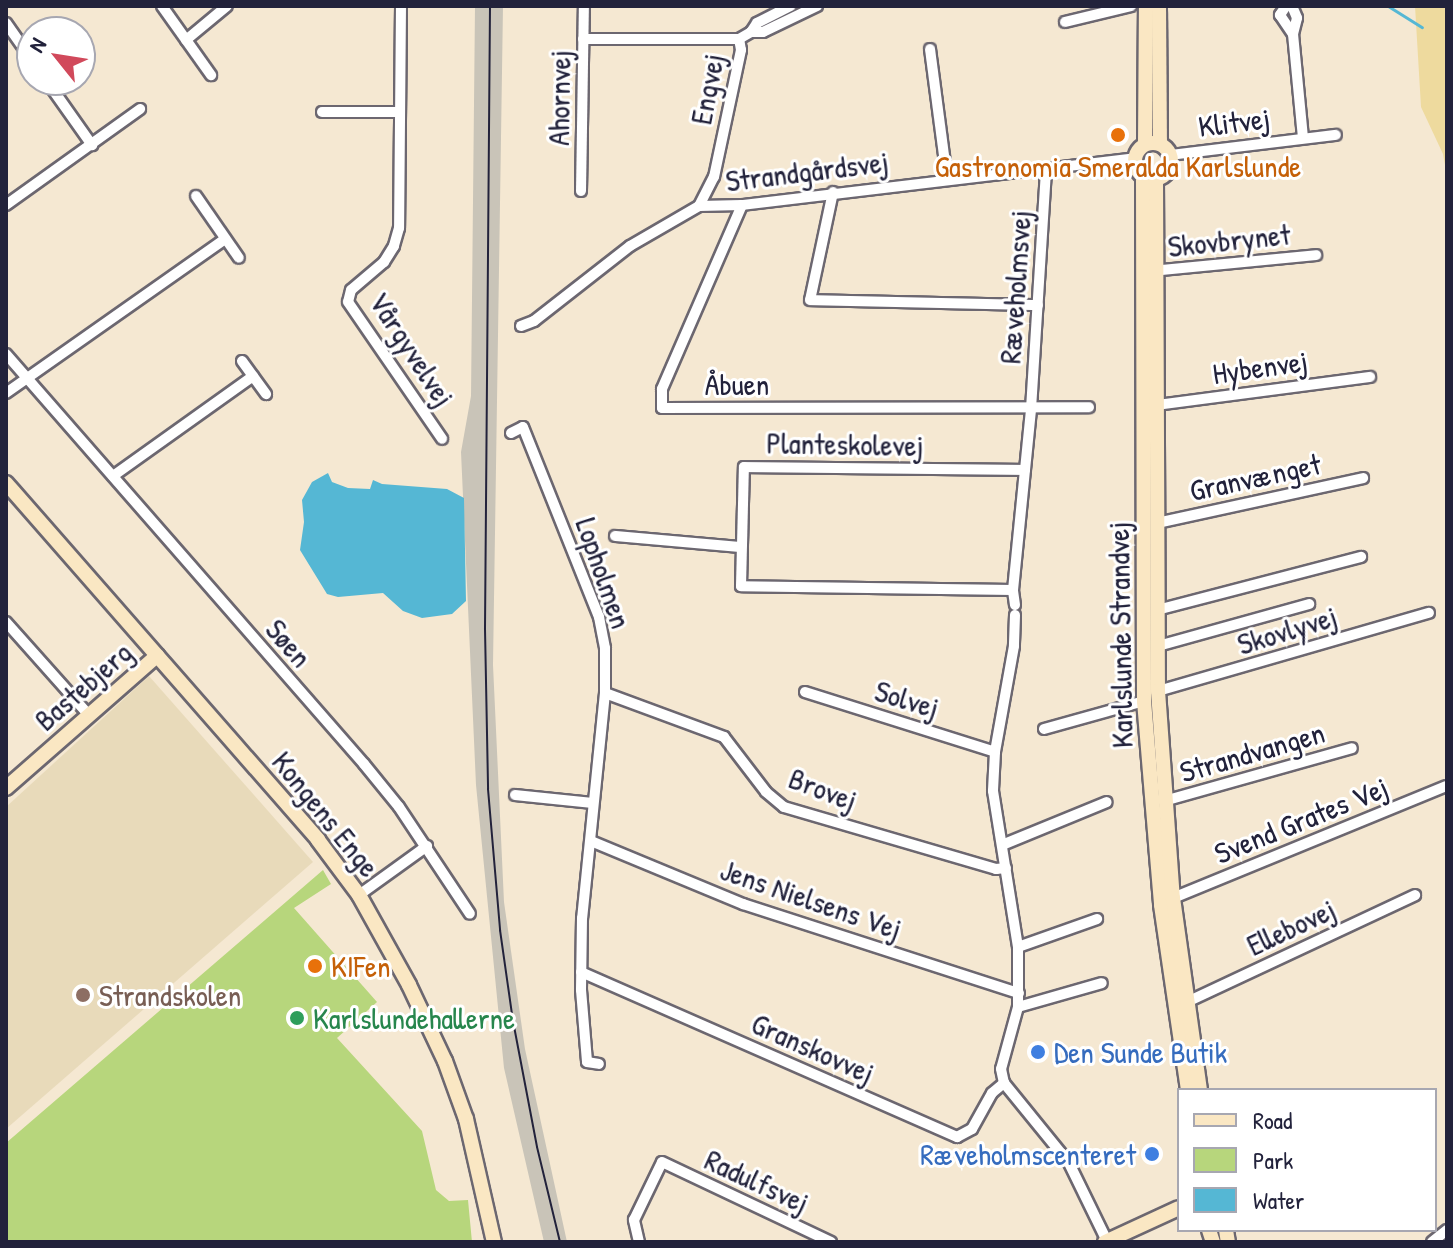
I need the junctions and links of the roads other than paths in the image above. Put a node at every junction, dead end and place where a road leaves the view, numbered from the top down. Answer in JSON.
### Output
{"nodes":[{"id":1,"x":162,"y":6,"type":"edge"},
{"id":2,"x":227,"y":6,"type":"edge"},
{"id":3,"x":401,"y":6,"type":"edge"},
{"id":4,"x":584,"y":6,"type":"edge"},
{"id":5,"x":791,"y":6,"type":"edge"},
{"id":6,"x":817,"y":6,"type":"edge"},
{"id":7,"x":1131,"y":6,"type":"edge"},
{"id":8,"x":1146,"y":6,"type":"edge"},
{"id":9,"x":1159,"y":6,"type":"edge"},
{"id":10,"x":1289,"y":6,"type":"edge"},
{"id":11,"x":1065,"y":22,"type":"dead end"},
{"id":12,"x":751,"y":32,"type":"junction"},
{"id":13,"x":583,"y":39,"type":"junction"},
{"id":14,"x":739,"y":39,"type":"junction"},
{"id":15,"x":186,"y":40,"type":"junction"},
{"id":16,"x":930,"y":49,"type":"dead end"},
{"id":17,"x":211,"y":75,"type":"dead end"},
{"id":18,"x":57,"y":96,"type":"edge"},
{"id":19,"x":140,"y":109,"type":"dead end"},
{"id":20,"x":322,"y":112,"type":"dead end"},
{"id":21,"x":400,"y":112,"type":"junction"},
{"id":22,"x":1336,"y":135,"type":"dead end"},
{"id":23,"x":1303,"y":138,"type":"junction"},
{"id":24,"x":92,"y":145,"type":"junction"},
{"id":25,"x":1158,"y":148,"type":"junction"},
{"id":26,"x":1134,"y":158,"type":"junction"},
{"id":27,"x":1046,"y":168,"type":"junction"},
{"id":28,"x":1150,"y":178,"type":"junction"},
{"id":29,"x":947,"y":179,"type":"junction"},
{"id":30,"x":581,"y":191,"type":"dead end"},
{"id":31,"x":833,"y":192,"type":"junction"},
{"id":32,"x":196,"y":196,"type":"dead end"},
{"id":33,"x":6,"y":205,"type":"edge"},
{"id":34,"x":742,"y":205,"type":"junction"},
{"id":35,"x":699,"y":206,"type":"junction"},
{"id":36,"x":225,"y":239,"type":"junction"},
{"id":37,"x":1316,"y":255,"type":"dead end"},
{"id":38,"x":239,"y":258,"type":"dead end"},
{"id":39,"x":1152,"y":272,"type":"junction"},
{"id":40,"x":1038,"y":305,"type":"junction"},
{"id":41,"x":521,"y":326,"type":"dead end"},
{"id":42,"x":6,"y":354,"type":"edge"},
{"id":43,"x":242,"y":361,"type":"dead end"},
{"id":44,"x":253,"y":376,"type":"junction"},
{"id":45,"x":1370,"y":377,"type":"dead end"},
{"id":46,"x":25,"y":379,"type":"junction"},
{"id":47,"x":6,"y":393,"type":"edge"},
{"id":48,"x":266,"y":394,"type":"dead end"},
{"id":49,"x":1157,"y":405,"type":"junction"},
{"id":50,"x":1089,"y":407,"type":"dead end"},
{"id":51,"x":1031,"y":409,"type":"junction"},
{"id":52,"x":511,"y":433,"type":"dead end"},
{"id":53,"x":442,"y":439,"type":"dead end"},
{"id":54,"x":1025,"y":470,"type":"junction"},
{"id":55,"x":113,"y":476,"type":"junction"},
{"id":56,"x":1363,"y":478,"type":"dead end"},
{"id":57,"x":6,"y":483,"type":"edge"},
{"id":58,"x":1157,"y":523,"type":"junction"},
{"id":59,"x":615,"y":536,"type":"dead end"},
{"id":60,"x":741,"y":547,"type":"junction"},
{"id":61,"x":1361,"y":557,"type":"dead end"},
{"id":62,"x":1013,"y":590,"type":"junction"},
{"id":63,"x":1309,"y":604,"type":"dead end"},
{"id":64,"x":1157,"y":610,"type":"junction"},
{"id":65,"x":1429,"y":613,"type":"dead end"},
{"id":66,"x":6,"y":622,"type":"edge"},
{"id":67,"x":1158,"y":646,"type":"junction"},
{"id":68,"x":157,"y":656,"type":"junction"},
{"id":69,"x":1158,"y":691,"type":"junction"},
{"id":70,"x":805,"y":692,"type":"dead end"},
{"id":71,"x":605,"y":693,"type":"junction"},
{"id":72,"x":1144,"y":701,"type":"junction"},
{"id":73,"x":89,"y":715,"type":"junction"},
{"id":74,"x":1044,"y":729,"type":"dead end"},
{"id":75,"x":1352,"y":748,"type":"dead end"},
{"id":76,"x":995,"y":752,"type":"junction"},
{"id":77,"x":1446,"y":786,"type":"edge"},
{"id":78,"x":6,"y":788,"type":"edge"},
{"id":79,"x":515,"y":795,"type":"dead end"},
{"id":80,"x":1164,"y":801,"type":"junction"},
{"id":81,"x":1107,"y":802,"type":"dead end"},
{"id":82,"x":593,"y":803,"type":"junction"},
{"id":83,"x":591,"y":841,"type":"junction"},
{"id":84,"x":1002,"y":845,"type":"junction"},
{"id":85,"x":427,"y":846,"type":"junction"},
{"id":86,"x":1006,"y":868,"type":"junction"},
{"id":87,"x":359,"y":895,"type":"junction"},
{"id":88,"x":1415,"y":895,"type":"dead end"},
{"id":89,"x":1173,"y":898,"type":"junction"},
{"id":90,"x":470,"y":914,"type":"dead end"},
{"id":91,"x":1097,"y":919,"type":"dead end"},
{"id":92,"x":1018,"y":947,"type":"junction"},
{"id":93,"x":581,"y":972,"type":"junction"},
{"id":94,"x":1102,"y":983,"type":"dead end"},
{"id":95,"x":1019,"y":993,"type":"junction"},
{"id":96,"x":1187,"y":1002,"type":"junction"},
{"id":97,"x":1018,"y":1007,"type":"junction"},
{"id":98,"x":599,"y":1064,"type":"dead end"},
{"id":99,"x":1004,"y":1083,"type":"junction"},
{"id":100,"x":1188,"y":1088,"type":"edge"},
{"id":101,"x":1200,"y":1088,"type":"edge"},
{"id":102,"x":1177,"y":1209,"type":"edge"},
{"id":103,"x":1447,"y":1230,"type":"edge"},
{"id":104,"x":1106,"y":1241,"type":"edge"},
{"id":105,"x":494,"y":1242,"type":"edge"},
{"id":106,"x":639,"y":1242,"type":"edge"},
{"id":107,"x":831,"y":1242,"type":"edge"},
{"id":108,"x":1432,"y":1242,"type":"edge"}],
"edges":[{"from":1,"to":15,"type":"street"},
{"from":2,"to":15,"type":"street"},
{"from":3,"to":21,"type":"street","name":"Vårgyvelvej"},
{"from":4,"to":13,"type":"street","name":"Ahornvej"},
{"from":5,"to":12,"type":"street","name":"Engvej"},
{"from":6,"to":12,"type":"street","name":"Engvej"},
{"from":7,"to":11,"type":"street"},
{"from":8,"to":25,"type":"main road"},
{"from":9,"to":25,"type":"main road"},
{"from":10,"to":23,"type":"street","name":"Klitvej"},
{"from":12,"to":14,"type":"street","name":"Engvej"},
{"from":13,"to":14,"type":"street"},
{"from":13,"to":30,"type":"street","name":"Ahornvej"},
{"from":14,"to":35,"type":"street","name":"Engvej"},
{"from":15,"to":17,"type":"street"},
{"from":16,"to":29,"type":"street"},
{"from":18,"to":24,"type":"street"},
{"from":19,"to":24,"type":"street"},
{"from":20,"to":21,"type":"street"},
{"from":21,"to":53,"type":"street","name":"Vårgyvelvej"},
{"from":22,"to":23,"type":"street","name":"Klitvej"},
{"from":23,"to":25,"type":"street","name":"Klitvej"},
{"from":24,"to":33,"type":"street"},
{"from":25,"to":26,"type":"main road"},
{"from":25,"to":28,"type":"main road"},
{"from":26,"to":27,"type":"street","name":"Strandgårdsvej"},
{"from":26,"to":28,"type":"main road"},
{"from":27,"to":29,"type":"street","name":"Strandgårdsvej"},
{"from":27,"to":40,"type":"street","name":"Ræveholmsvej"},
{"from":28,"to":39,"type":"main road","name":"Karlslunde Strandvej"},
{"from":29,"to":31,"type":"street","name":"Strandgårdsvej"},
{"from":31,"to":34,"type":"street","name":"Strandgårdsvej"},
{"from":31,"to":40,"type":"street"},
{"from":32,"to":36,"type":"street"},
{"from":34,"to":35,"type":"street","name":"Strandgårdsvej"},
{"from":34,"to":51,"type":"street","name":"Åbuen"},
{"from":35,"to":41,"type":"street","name":"Strandgårdsvej"},
{"from":36,"to":38,"type":"street"},
{"from":36,"to":46,"type":"street"},
{"from":37,"to":39,"type":"street","name":"Skovbrynet"},
{"from":39,"to":49,"type":"main road","name":"Karlslunde Strandvej"},
{"from":39,"to":72,"type":"main road","name":"Karlslunde Strandvej"},
{"from":40,"to":51,"type":"street","name":"Ræveholmsvej"},
{"from":42,"to":46,"type":"street","name":"Søen"},
{"from":43,"to":44,"type":"street"},
{"from":44,"to":48,"type":"street"},
{"from":44,"to":55,"type":"street"},
{"from":45,"to":49,"type":"street","name":"Hybenvej"},
{"from":46,"to":47,"type":"street"},
{"from":46,"to":55,"type":"street","name":"Søen"},
{"from":49,"to":58,"type":"main road","name":"Karlslunde Strandvej"},
{"from":50,"to":51,"type":"street","name":"Ræveholmsvej"},
{"from":51,"to":54,"type":"street","name":"Ræveholmsvej"},
{"from":52,"to":71,"type":"street","name":"Lopholmen"},
{"from":54,"to":60,"type":"street","name":"Planteskolevej"},
{"from":54,"to":62,"type":"street","name":"Ræveholmsvej"},
{"from":55,"to":85,"type":"street","name":"Søen"},
{"from":56,"to":58,"type":"street","name":"Granvænget"},
{"from":57,"to":68,"type":"main road","name":"Kongens Enge"},
{"from":58,"to":64,"type":"main road","name":"Karlslunde Strandvej"},
{"from":59,"to":60,"type":"street"},
{"from":60,"to":62,"type":"street","name":"Planteskolevej"},
{"from":61,"to":64,"type":"street","name":"Karlslunde Strandvej"},
{"from":62,"to":76,"type":"street","name":"Ræveholmsvej"},
{"from":63,"to":67,"type":"street"},
{"from":64,"to":67,"type":"main road","name":"Karlslunde Strandvej"},
{"from":65,"to":69,"type":"street","name":"Skovlyvej"},
{"from":66,"to":73,"type":"street"},
{"from":67,"to":69,"type":"main road","name":"Karlslunde Strandvej"},
{"from":68,"to":73,"type":"main road","name":"Bastebjerg"},
{"from":68,"to":87,"type":"main road","name":"Kongens Enge"},
{"from":69,"to":80,"type":"main road","name":"Karlslunde Strandvej"},
{"from":70,"to":76,"type":"street","name":"Solvej"},
{"from":71,"to":82,"type":"street","name":"Lopholmen"},
{"from":71,"to":86,"type":"street","name":"Brovej"},
{"from":72,"to":74,"type":"street"},
{"from":72,"to":100,"type":"main road","name":"Karlslunde Strandvej"},
{"from":73,"to":78,"type":"main road","name":"Bastebjerg"},
{"from":75,"to":80,"type":"street","name":"Strandvangen"},
{"from":76,"to":84,"type":"street","name":"Ræveholmsvej"},
{"from":77,"to":89,"type":"street","name":"Svend Grates Vej"},
{"from":79,"to":82,"type":"street"},
{"from":80,"to":89,"type":"main road","name":"Karlslunde Strandvej"},
{"from":81,"to":84,"type":"street"},
{"from":82,"to":83,"type":"street","name":"Lopholmen"},
{"from":83,"to":93,"type":"street","name":"Lopholmen"},
{"from":83,"to":95,"type":"street","name":"Jens Nielsens Vej"},
{"from":84,"to":86,"type":"street","name":"Ræveholmsvej"},
{"from":85,"to":87,"type":"street"},
{"from":85,"to":90,"type":"street","name":"Søen"},
{"from":86,"to":92,"type":"street","name":"Ræveholmsvej"},
{"from":87,"to":105,"type":"main road","name":"Kongens Enge"},
{"from":88,"to":96,"type":"street","name":"Ellebovej"},
{"from":89,"to":96,"type":"main road","name":"Karlslunde Strandvej"},
{"from":91,"to":92,"type":"street"},
{"from":92,"to":95,"type":"street","name":"Ræveholmsvej"},
{"from":93,"to":98,"type":"street","name":"Lopholmen"},
{"from":93,"to":99,"type":"street","name":"Granskovvej"},
{"from":94,"to":97,"type":"street"},
{"from":95,"to":97,"type":"street","name":"Ræveholmsvej"},
{"from":96,"to":101,"type":"main road","name":"Karlslunde Strandvej"},
{"from":97,"to":99,"type":"street","name":"Ræveholmsvej"},
{"from":99,"to":104,"type":"street"},
{"from":102,"to":104,"type":"main road"},
{"from":103,"to":108,"type":"street"},
{"from":106,"to":107,"type":"street","name":"Radulfsvej"}]}
